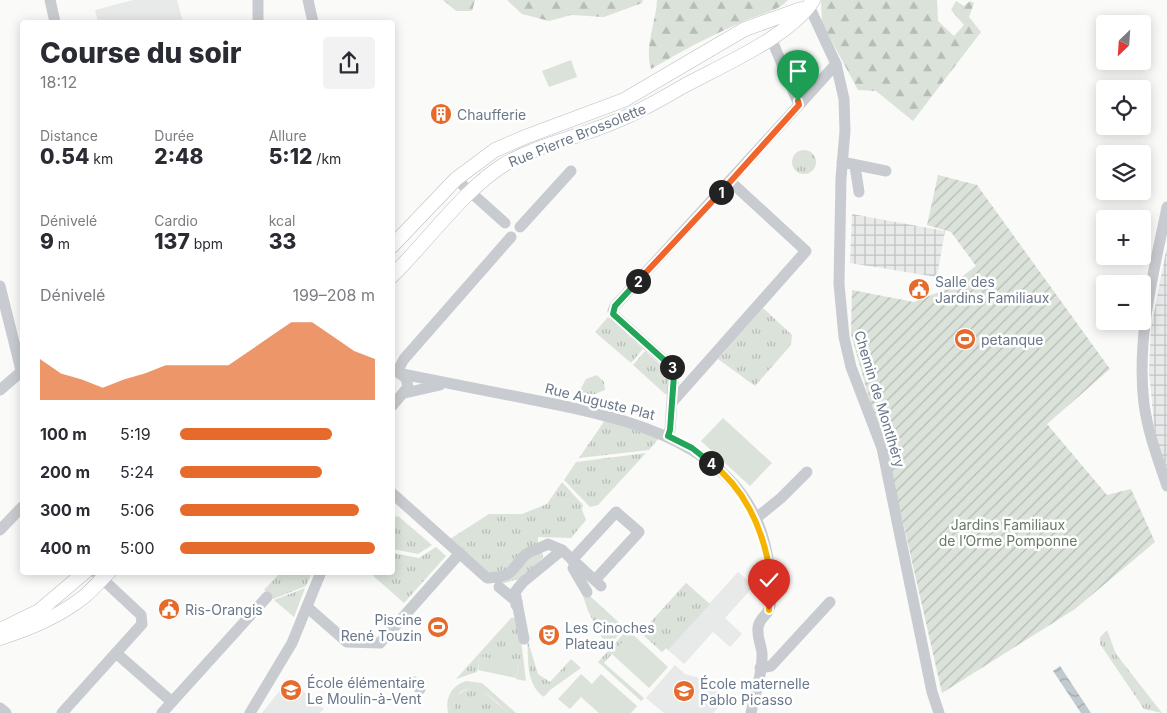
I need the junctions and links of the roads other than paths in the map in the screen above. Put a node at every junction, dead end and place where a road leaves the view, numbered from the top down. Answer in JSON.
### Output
{"nodes":[{"id":1,"x":50,"y":0,"type":"edge"},
{"id":2,"x":258,"y":0,"type":"edge"},
{"id":3,"x":308,"y":0,"type":"edge"},
{"id":4,"x":811,"y":3,"type":"edge"},
{"id":5,"x":55,"y":20,"type":"edge"},
{"id":6,"x":258,"y":20,"type":"edge"},
{"id":7,"x":313,"y":20,"type":"edge"},
{"id":8,"x":772,"y":38,"type":"junction"},
{"id":9,"x":836,"y":64,"type":"junction"},
{"id":10,"x":799,"y":105,"type":"junction"},
{"id":11,"x":842,"y":162,"type":"junction"},
{"id":12,"x":855,"y":166,"type":"junction"},
{"id":13,"x":571,"y":171,"type":"dead end"},
{"id":14,"x":886,"y":171,"type":"dead end"},
{"id":15,"x":456,"y":179,"type":"junction"},
{"id":16,"x":731,"y":182,"type":"junction"},
{"id":17,"x":470,"y":192,"type":"junction"},
{"id":18,"x":859,"y":192,"type":"dead end"},
{"id":19,"x":1167,"y":207,"type":"edge"},
{"id":20,"x":505,"y":223,"type":"junction"},
{"id":21,"x":520,"y":227,"type":"junction"},
{"id":22,"x":511,"y":237,"type":"junction"},
{"id":23,"x":395,"y":243,"type":"edge"},
{"id":24,"x":395,"y":273,"type":"edge"},
{"id":25,"x":0,"y":286,"type":"edge"},
{"id":26,"x":20,"y":364,"type":"edge"},
{"id":27,"x":396,"y":372,"type":"edge"},
{"id":28,"x":20,"y":374,"type":"edge"},
{"id":29,"x":449,"y":384,"type":"junction"},
{"id":30,"x":0,"y":390,"type":"edge"},
{"id":31,"x":400,"y":396,"type":"edge"},
{"id":32,"x":673,"y":401,"type":"junction"},
{"id":33,"x":668,"y":436,"type":"junction"},
{"id":34,"x":807,"y":472,"type":"dead end"},
{"id":35,"x":1167,"y":486,"type":"edge"},
{"id":36,"x":395,"y":496,"type":"edge"},
{"id":37,"x":20,"y":509,"type":"edge"},
{"id":38,"x":755,"y":519,"type":"junction"},
{"id":39,"x":0,"y":530,"type":"edge"},
{"id":40,"x":460,"y":553,"type":"junction"},
{"id":41,"x":559,"y":553,"type":"junction"},
{"id":42,"x":572,"y":560,"type":"junction"},
{"id":43,"x":80,"y":575,"type":"edge"},
{"id":44,"x":86,"y":575,"type":"edge"},
{"id":45,"x":320,"y":575,"type":"edge"},
{"id":46,"x":100,"y":578,"type":"edge"},
{"id":47,"x":499,"y":587,"type":"dead end"},
{"id":48,"x":587,"y":592,"type":"dead end"},
{"id":49,"x":267,"y":597,"type":"dead end"},
{"id":50,"x":517,"y":602,"type":"junction"},
{"id":51,"x":830,"y":602,"type":"dead end"},
{"id":52,"x":307,"y":607,"type":"junction"},
{"id":53,"x":0,"y":630,"type":"edge"},
{"id":54,"x":0,"y":638,"type":"edge"},
{"id":55,"x":524,"y":639,"type":"dead end"},
{"id":56,"x":116,"y":653,"type":"junction"},
{"id":57,"x":760,"y":668,"type":"junction"},
{"id":58,"x":172,"y":702,"type":"junction"},
{"id":59,"x":0,"y":708,"type":"edge"},
{"id":60,"x":943,"y":712,"type":"edge"},
{"id":61,"x":6,"y":713,"type":"edge"},
{"id":62,"x":62,"y":713,"type":"edge"},
{"id":63,"x":162,"y":713,"type":"edge"},
{"id":64,"x":250,"y":713,"type":"edge"},
{"id":65,"x":752,"y":713,"type":"edge"}],
"edges":[{"from":1,"to":5,"type":"street"},
{"from":2,"to":6,"type":"street"},
{"from":3,"to":7,"type":"street"},
{"from":4,"to":8,"type":"main road","name":"Rue Pierre Brossolette"},
{"from":4,"to":9,"type":"street","name":"Chemin de Montlhéry"},
{"from":4,"to":15,"type":"main road","name":"Rue Pierre Brossolette"},
{"from":8,"to":10,"type":"street"},
{"from":8,"to":17,"type":"main road","name":"Rue Pierre Brossolette"},
{"from":9,"to":10,"type":"street"},
{"from":9,"to":11,"type":"street","name":"Chemin de Montlhéry"},
{"from":10,"to":16,"type":"street"},
{"from":11,"to":12,"type":"street"},
{"from":11,"to":60,"type":"street","name":"Chemin de Montlhéry"},
{"from":12,"to":14,"type":"street"},
{"from":12,"to":18,"type":"street"},
{"from":13,"to":21,"type":"street"},
{"from":15,"to":17,"type":"street"},
{"from":15,"to":23,"type":"main road","name":"Rue Pierre Brossolette"},
{"from":16,"to":32,"type":"street"},
{"from":16,"to":32,"type":"street"},
{"from":17,"to":20,"type":"street"},
{"from":17,"to":24,"type":"main road","name":"Rue Pierre Brossolette"},
{"from":19,"to":35,"type":"street"},
{"from":20,"to":21,"type":"street"},
{"from":20,"to":22,"type":"street"},
{"from":21,"to":22,"type":"street"},
{"from":22,"to":27,"type":"street"},
{"from":25,"to":26,"type":"street"},
{"from":27,"to":29,"type":"street","name":"Rue Auguste Plat"},
{"from":27,"to":31,"type":"street"},
{"from":28,"to":30,"type":"street"},
{"from":29,"to":31,"type":"street","name":"Rue Auguste Plat"},
{"from":29,"to":33,"type":"street","name":"Rue Auguste Plat"},
{"from":32,"to":33,"type":"street"},
{"from":33,"to":38,"type":"street","name":"Rue Auguste Plat"},
{"from":34,"to":38,"type":"street"},
{"from":36,"to":40,"type":"street"},
{"from":37,"to":39,"type":"street"},
{"from":38,"to":57,"type":"street","name":"Rue Auguste Plat"},
{"from":40,"to":41,"type":"street"},
{"from":40,"to":52,"type":"street"},
{"from":41,"to":42,"type":"street"},
{"from":41,"to":48,"type":"street"},
{"from":41,"to":50,"type":"street"},
{"from":42,"to":42,"type":"street"},
{"from":43,"to":53,"type":"main road"},
{"from":44,"to":46,"type":"street"},
{"from":45,"to":52,"type":"street"},
{"from":46,"to":54,"type":"main road"},
{"from":46,"to":56,"type":"street"},
{"from":47,"to":50,"type":"street"},
{"from":49,"to":58,"type":"street"},
{"from":50,"to":55,"type":"street"},
{"from":51,"to":57,"type":"street"},
{"from":52,"to":64,"type":"street"},
{"from":56,"to":58,"type":"street"},
{"from":56,"to":62,"type":"street"},
{"from":57,"to":65,"type":"street","name":"Rue Auguste Plat"},
{"from":58,"to":63,"type":"street"},
{"from":59,"to":61,"type":"street"}]}
